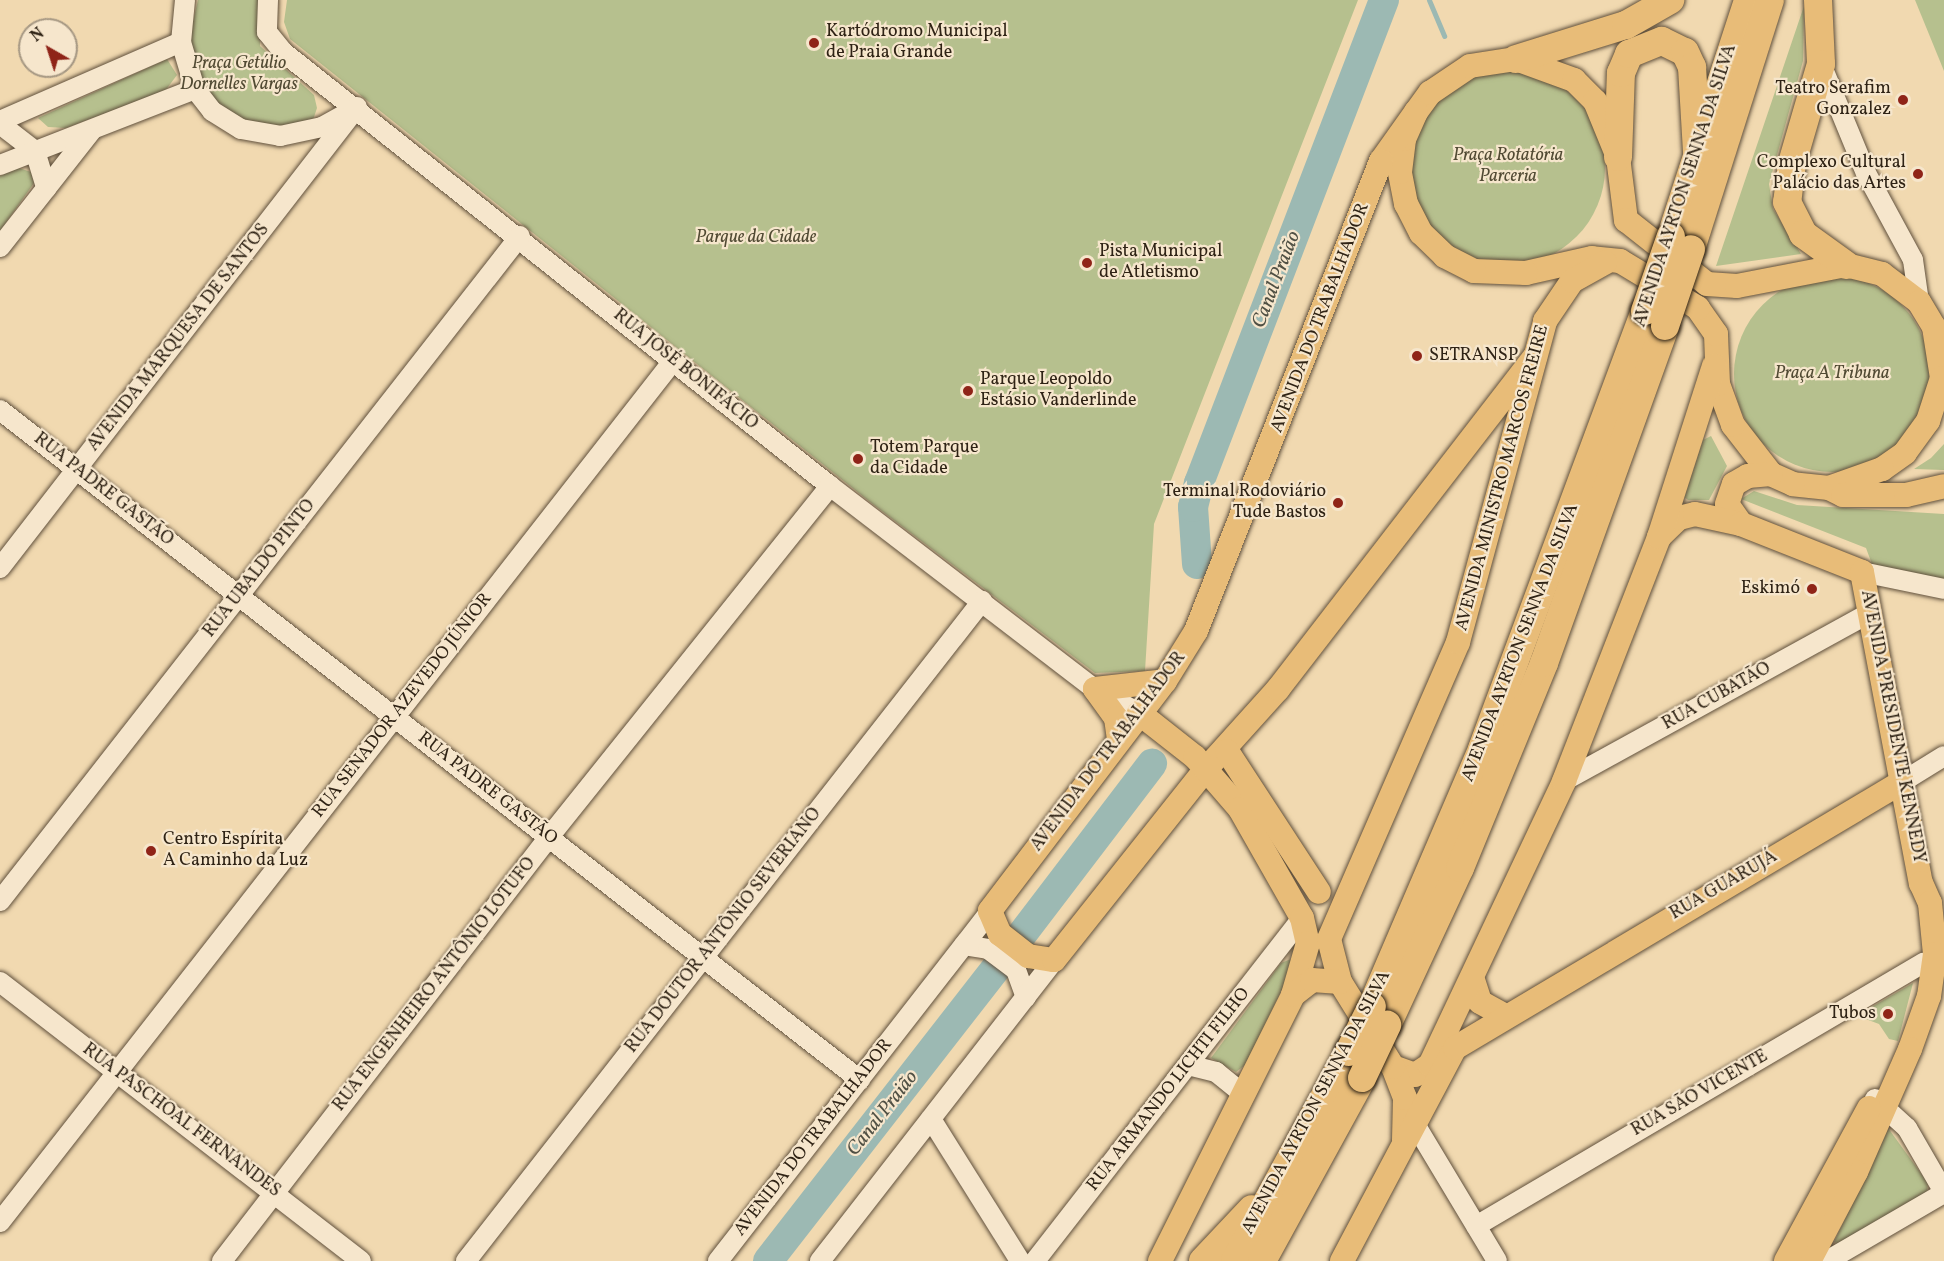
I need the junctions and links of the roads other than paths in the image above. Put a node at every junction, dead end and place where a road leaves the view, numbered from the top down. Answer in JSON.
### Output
{"nodes":[{"id":1,"x":185,"y":0,"type":"edge"},
{"id":2,"x":268,"y":0,"type":"edge"},
{"id":3,"x":1670,"y":0,"type":"edge"},
{"id":4,"x":1748,"y":0,"type":"edge"},
{"id":5,"x":1770,"y":0,"type":"edge"},
{"id":6,"x":1818,"y":0,"type":"edge"},
{"id":7,"x":181,"y":42,"type":"junction"},
{"id":8,"x":1516,"y":59,"type":"junction"},
{"id":9,"x":1821,"y":64,"type":"junction"},
{"id":10,"x":195,"y":89,"type":"junction"},
{"id":11,"x":357,"y":107,"type":"junction"},
{"id":12,"x":1416,"y":112,"type":"junction"},
{"id":13,"x":0,"y":122,"type":"edge"},
{"id":14,"x":93,"y":128,"type":"junction"},
{"id":15,"x":328,"y":132,"type":"junction"},
{"id":16,"x":35,"y":151,"type":"junction"},
{"id":17,"x":1698,"y":152,"type":"junction"},
{"id":18,"x":1618,"y":157,"type":"junction"},
{"id":19,"x":0,"y":165,"type":"edge"},
{"id":20,"x":46,"y":188,"type":"junction"},
{"id":21,"x":520,"y":236,"type":"junction"},
{"id":22,"x":1681,"y":242,"type":"junction"},
{"id":23,"x":0,"y":247,"type":"edge"},
{"id":24,"x":1610,"y":261,"type":"junction"},
{"id":25,"x":1846,"y":265,"type":"junction"},
{"id":26,"x":1919,"y":302,"type":"junction"},
{"id":27,"x":1939,"y":332,"type":"edge"},
{"id":28,"x":1535,"y":357,"type":"junction"},
{"id":29,"x":673,"y":361,"type":"junction"},
{"id":30,"x":1715,"y":363,"type":"junction"},
{"id":31,"x":0,"y":410,"type":"edge"},
{"id":32,"x":77,"y":470,"type":"junction"},
{"id":33,"x":1771,"y":474,"type":"junction"},
{"id":34,"x":830,"y":486,"type":"junction"},
{"id":35,"x":1944,"y":486,"type":"edge"},
{"id":36,"x":1829,"y":488,"type":"junction"},
{"id":37,"x":1906,"y":495,"type":"junction"},
{"id":38,"x":1944,"y":502,"type":"edge"},
{"id":39,"x":1741,"y":525,"type":"junction"},
{"id":40,"x":1659,"y":537,"type":"junction"},
{"id":41,"x":0,"y":568,"type":"edge"},
{"id":42,"x":1862,"y":572,"type":"junction"},
{"id":43,"x":1944,"y":588,"type":"edge"},
{"id":44,"x":238,"y":596,"type":"junction"},
{"id":45,"x":982,"y":601,"type":"junction"},
{"id":46,"x":1870,"y":613,"type":"junction"},
{"id":47,"x":1165,"y":681,"type":"junction"},
{"id":48,"x":1095,"y":689,"type":"junction"},
{"id":49,"x":1139,"y":713,"type":"junction"},
{"id":50,"x":395,"y":717,"type":"junction"},
{"id":51,"x":1119,"y":740,"type":"junction"},
{"id":52,"x":1227,"y":751,"type":"junction"},
{"id":53,"x":1944,"y":756,"type":"edge"},
{"id":54,"x":1206,"y":769,"type":"junction"},
{"id":55,"x":1564,"y":781,"type":"junction"},
{"id":56,"x":1902,"y":782,"type":"junction"},
{"id":57,"x":549,"y":837,"type":"junction"},
{"id":58,"x":1350,"y":882,"type":"junction"},
{"id":59,"x":1319,"y":892,"type":"junction"},
{"id":60,"x":0,"y":901,"type":"edge"},
{"id":61,"x":1296,"y":908,"type":"junction"},
{"id":62,"x":990,"y":911,"type":"junction"},
{"id":63,"x":994,"y":941,"type":"junction"},
{"id":64,"x":964,"y":945,"type":"junction"},
{"id":65,"x":1934,"y":955,"type":"edge"},
{"id":66,"x":703,"y":958,"type":"junction"},
{"id":67,"x":1054,"y":960,"type":"junction"},
{"id":68,"x":1022,"y":963,"type":"junction"},
{"id":69,"x":1473,"y":980,"type":"junction"},
{"id":70,"x":0,"y":982,"type":"edge"},
{"id":71,"x":1340,"y":982,"type":"junction"},
{"id":72,"x":1293,"y":995,"type":"junction"},
{"id":73,"x":1026,"y":997,"type":"junction"},
{"id":74,"x":1379,"y":1015,"type":"junction"},
{"id":75,"x":1503,"y":1015,"type":"junction"},
{"id":76,"x":1188,"y":1065,"type":"junction"},
{"id":77,"x":1393,"y":1067,"type":"junction"},
{"id":78,"x":117,"y":1072,"type":"junction"},
{"id":79,"x":860,"y":1080,"type":"junction"},
{"id":80,"x":1243,"y":1094,"type":"junction"},
{"id":81,"x":1880,"y":1103,"type":"junction"},
{"id":82,"x":931,"y":1119,"type":"junction"},
{"id":83,"x":1410,"y":1133,"type":"junction"},
{"id":84,"x":1296,"y":1149,"type":"junction"},
{"id":85,"x":275,"y":1192,"type":"junction"},
{"id":86,"x":1944,"y":1192,"type":"edge"},
{"id":87,"x":0,"y":1221,"type":"edge"},
{"id":88,"x":1476,"y":1226,"type":"junction"},
{"id":89,"x":1266,"y":1256,"type":"edge"},
{"id":90,"x":222,"y":1261,"type":"edge"},
{"id":91,"x":361,"y":1261,"type":"edge"},
{"id":92,"x":466,"y":1261,"type":"edge"},
{"id":93,"x":718,"y":1261,"type":"edge"},
{"id":94,"x":820,"y":1261,"type":"edge"},
{"id":95,"x":1020,"y":1261,"type":"edge"},
{"id":96,"x":1035,"y":1261,"type":"edge"},
{"id":97,"x":1160,"y":1261,"type":"edge"},
{"id":98,"x":1203,"y":1261,"type":"edge"},
{"id":99,"x":1235,"y":1261,"type":"edge"},
{"id":100,"x":1342,"y":1261,"type":"edge"},
{"id":101,"x":1497,"y":1261,"type":"edge"},
{"id":102,"x":1786,"y":1261,"type":"edge"},
{"id":103,"x":1809,"y":1261,"type":"edge"},
{"id":104,"x":1827,"y":1261,"type":"edge"}],
"edges":[{"from":1,"to":7,"type":"street"},
{"from":2,"to":11,"type":"street","name":"RUA JOSÉ BONIFÁCIO"},
{"from":3,"to":8,"type":"highway"},
{"from":4,"to":17,"type":"highway","name":"AVENIDA AYRTON SENNA DA SILVA"},
{"from":5,"to":22,"type":"highway","name":"AVENIDA AYRTON SENNA DA SILVA"},
{"from":6,"to":9,"type":"highway"},
{"from":7,"to":10,"type":"street"},
{"from":7,"to":13,"type":"street"},
{"from":8,"to":12,"type":"main road"},
{"from":8,"to":18,"type":"main road"},
{"from":9,"to":25,"type":"highway"},
{"from":9,"to":26,"type":"street"},
{"from":10,"to":14,"type":"street"},
{"from":10,"to":15,"type":"street"},
{"from":11,"to":15,"type":"street","name":"AVENIDA MARQUESA DE SANTOS"},
{"from":11,"to":21,"type":"street","name":"RUA JOSÉ BONIFÁCIO"},
{"from":12,"to":24,"type":"main road"},
{"from":12,"to":47,"type":"main road","name":"AVENIDA DO TRABALHADOR"},
{"from":13,"to":16,"type":"street"},
{"from":14,"to":16,"type":"street"},
{"from":14,"to":20,"type":"street"},
{"from":15,"to":32,"type":"street","name":"AVENIDA MARQUESA DE SANTOS"},
{"from":16,"to":19,"type":"street"},
{"from":16,"to":20,"type":"street"},
{"from":17,"to":18,"type":"highway"},
{"from":17,"to":22,"type":"highway","name":"AVENIDA AYRTON SENNA DA SILVA"},
{"from":18,"to":25,"type":"main road"},
{"from":20,"to":23,"type":"street"},
{"from":21,"to":29,"type":"street","name":"RUA JOSÉ BONIFÁCIO"},
{"from":21,"to":44,"type":"street","name":"RUA UBALDO PINTO"},
{"from":22,"to":74,"type":"highway","name":"AVENIDA AYRTON SENNA DA SILVA","bridge":true},
{"from":24,"to":28,"type":"main road","name":"AVENIDA MINISTRO MARCOS FREIRE"},
{"from":24,"to":30,"type":"main road"},
{"from":25,"to":26,"type":"main road"},
{"from":26,"to":27,"type":"main road"},
{"from":27,"to":36,"type":"main road"},
{"from":28,"to":52,"type":"main road"},
{"from":28,"to":58,"type":"main road","name":"AVENIDA MINISTRO MARCOS FREIRE"},
{"from":29,"to":34,"type":"street","name":"RUA JOSÉ BONIFÁCIO"},
{"from":29,"to":50,"type":"street","name":"RUA SENADOR AZEVEDO JÚNIOR"},
{"from":30,"to":33,"type":"main road"},
{"from":30,"to":40,"type":"main road"},
{"from":31,"to":32,"type":"street","name":"RUA PADRE GASTÃO"},
{"from":32,"to":41,"type":"street","name":"AVENIDA MARQUESA DE SANTOS"},
{"from":32,"to":44,"type":"street","name":"RUA PADRE GASTÃO"},
{"from":33,"to":36,"type":"main road"},
{"from":33,"to":39,"type":"main road"},
{"from":34,"to":45,"type":"street","name":"RUA JOSÉ BONIFÁCIO"},
{"from":34,"to":57,"type":"street","name":"RUA ENGENHEIRO ANTÔNIO LOTUFO"},
{"from":35,"to":37,"type":"main road"},
{"from":36,"to":37,"type":"main road"},
{"from":37,"to":38,"type":"main road"},
{"from":39,"to":40,"type":"main road"},
{"from":39,"to":42,"type":"main road"},
{"from":40,"to":55,"type":"main road"},
{"from":42,"to":43,"type":"street"},
{"from":42,"to":46,"type":"main road","name":"AVENIDA PRESIDENTE KENNEDY"},
{"from":44,"to":50,"type":"street","name":"RUA PADRE GASTÃO"},
{"from":44,"to":60,"type":"street","name":"RUA UBALDO PINTO"},
{"from":45,"to":48,"type":"street","name":"RUA JOSÉ BONIFÁCIO"},
{"from":45,"to":66,"type":"street","name":"RUA DOUTOR ANTÔNIO SEVERIANO"},
{"from":46,"to":55,"type":"street","name":"RUA CUBATÃO"},
{"from":46,"to":56,"type":"main road","name":"AVENIDA PRESIDENTE KENNEDY"},
{"from":47,"to":48,"type":"main road"},
{"from":47,"to":49,"type":"main road","name":"AVENIDA DO TRABALHADOR"},
{"from":48,"to":49,"type":"street","name":"RUA JOSÉ BONIFÁCIO"},
{"from":48,"to":51,"type":"main road"},
{"from":49,"to":51,"type":"main road","name":"AVENIDA DO TRABALHADOR"},
{"from":49,"to":54,"type":"main road"},
{"from":50,"to":57,"type":"street","name":"RUA PADRE GASTÃO"},
{"from":50,"to":78,"type":"street","name":"RUA SENADOR AZEVEDO JÚNIOR"},
{"from":51,"to":62,"type":"main road","name":"AVENIDA DO TRABALHADOR"},
{"from":52,"to":54,"type":"main road"},
{"from":52,"to":59,"type":"main road"},
{"from":53,"to":56,"type":"street","name":"RUA GUARUJÁ"},
{"from":54,"to":61,"type":"main road"},
{"from":54,"to":67,"type":"main road"},
{"from":55,"to":69,"type":"main road"},
{"from":56,"to":65,"type":"main road","name":"AVENIDA PRESIDENTE KENNEDY"},
{"from":56,"to":75,"type":"main road","name":"RUA GUARUJÁ"},
{"from":57,"to":66,"type":"street","name":"RUA PADRE GASTÃO"},
{"from":57,"to":85,"type":"street","name":"RUA ENGENHEIRO ANTÔNIO LOTUFO"},
{"from":58,"to":59,"type":"main road"},
{"from":58,"to":71,"type":"main road","name":"AVENIDA MINISTRO MARCOS FREIRE"},
{"from":59,"to":61,"type":"main road"},
{"from":61,"to":72,"type":"main road"},
{"from":61,"to":76,"type":"street","name":"RUA ARMANDO LICHTI FILHO"},
{"from":62,"to":63,"type":"main road"},
{"from":62,"to":64,"type":"street","name":"AVENIDA DO TRABALHADOR"},
{"from":63,"to":64,"type":"street"},
{"from":63,"to":68,"type":"main road"},
{"from":64,"to":79,"type":"street","name":"AVENIDA DO TRABALHADOR"},
{"from":65,"to":81,"type":"main road","name":"AVENIDA PRESIDENTE KENNEDY"},
{"from":65,"to":88,"type":"street","name":"RUA SÃO VICENTE"},
{"from":66,"to":79,"type":"street","name":"RUA PADRE GASTÃO"},
{"from":66,"to":92,"type":"street","name":"RUA DOUTOR ANTÔNIO SEVERIANO"},
{"from":67,"to":68,"type":"main road"},
{"from":67,"to":73,"type":"street"},
{"from":68,"to":73,"type":"street"},
{"from":69,"to":75,"type":"main road"},
{"from":69,"to":77,"type":"main road"},
{"from":70,"to":78,"type":"street","name":"RUA PASCHOAL FERNANDES"},
{"from":71,"to":72,"type":"main road"},
{"from":71,"to":77,"type":"main road","name":"AVENIDA MINISTRO MARCOS FREIRE"},
{"from":72,"to":80,"type":"main road"},
{"from":73,"to":82,"type":"street"},
{"from":74,"to":84,"type":"highway","name":"AVENIDA AYRTON SENNA DA SILVA","bridge":true},
{"from":74,"to":89,"type":"highway","name":"AVENIDA AYRTON SENNA DA SILVA","bridge":true},
{"from":75,"to":83,"type":"main road","name":"RUA GUARUJÁ"},
{"from":76,"to":80,"type":"street"},
{"from":76,"to":96,"type":"street","name":"RUA ARMANDO LICHTI FILHO"},
{"from":77,"to":83,"type":"main road","name":"AVENIDA MINISTRO MARCOS FREIRE"},
{"from":78,"to":85,"type":"street","name":"RUA PASCHOAL FERNANDES"},
{"from":78,"to":87,"type":"street","name":"RUA SENADOR AZEVEDO JÚNIOR"},
{"from":79,"to":93,"type":"street","name":"AVENIDA DO TRABALHADOR"},
{"from":80,"to":97,"type":"main road"},
{"from":81,"to":86,"type":"street"},
{"from":81,"to":102,"type":"main road","name":"AVENIDA PRESIDENTE KENNEDY"},
{"from":81,"to":103,"type":"main road","name":"AVENIDA PRESIDENTE KENNEDY"},
{"from":82,"to":94,"type":"street"},
{"from":82,"to":95,"type":"street"},
{"from":83,"to":88,"type":"street"},
{"from":83,"to":100,"type":"main road","name":"RUA GUARUJÁ"},
{"from":84,"to":98,"type":"highway"},
{"from":84,"to":99,"type":"highway","name":"AVENIDA AYRTON SENNA DA SILVA"},
{"from":85,"to":90,"type":"street","name":"RUA ENGENHEIRO ANTÔNIO LOTUFO"},
{"from":85,"to":91,"type":"street","name":"RUA PASCHOAL FERNANDES"},
{"from":86,"to":104,"type":"street"},
{"from":88,"to":101,"type":"street"}]}
